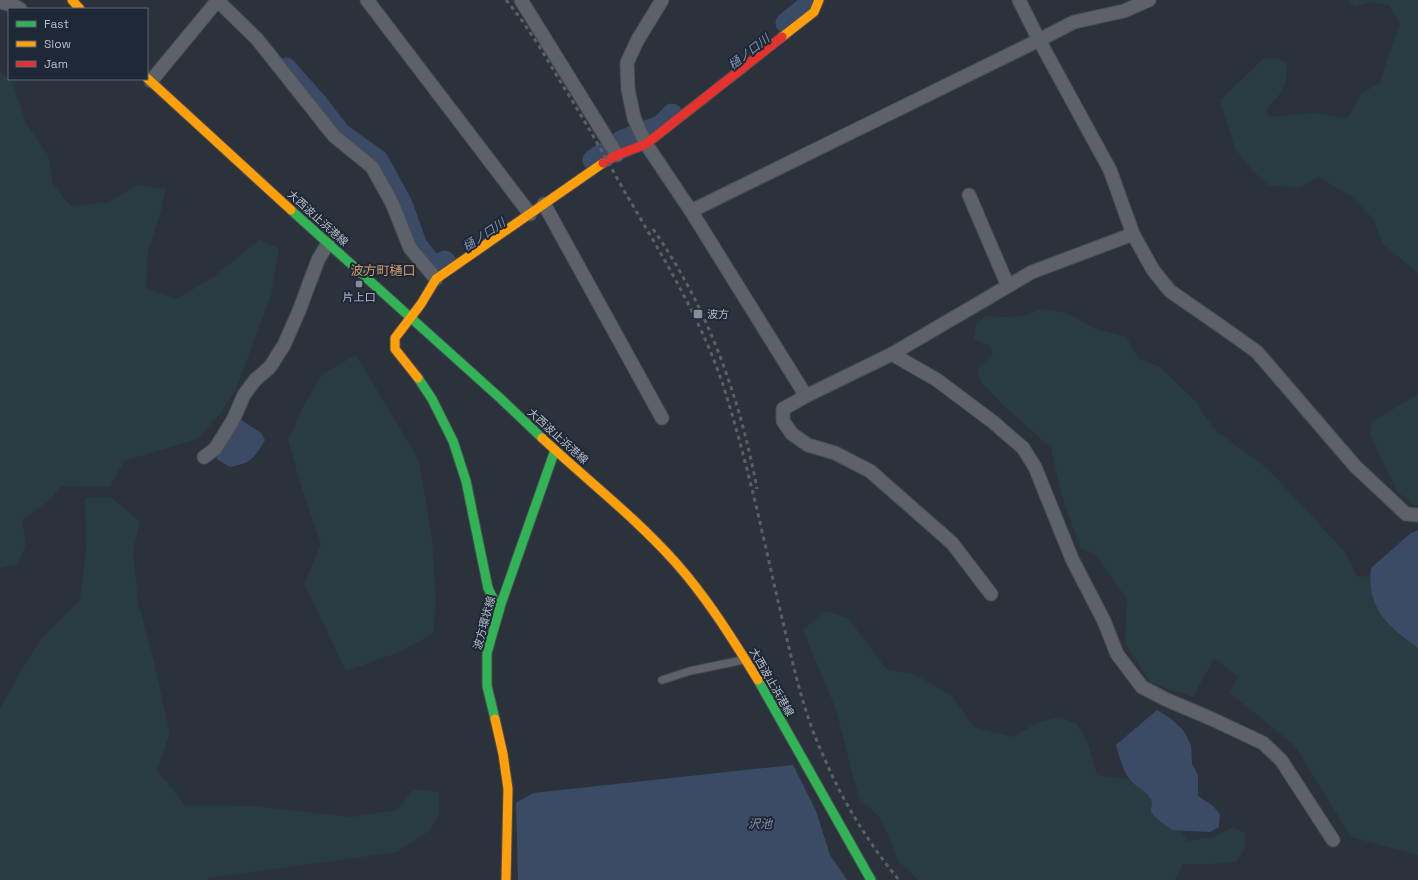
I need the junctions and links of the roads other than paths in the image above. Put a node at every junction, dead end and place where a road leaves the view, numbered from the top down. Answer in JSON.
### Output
{"nodes":[{"id":1,"x":72,"y":0,"type":"edge"},
{"id":2,"x":218,"y":0,"type":"edge"},
{"id":3,"x":366,"y":0,"type":"edge"},
{"id":4,"x":521,"y":0,"type":"edge"},
{"id":5,"x":662,"y":0,"type":"edge"},
{"id":6,"x":819,"y":0,"type":"edge"},
{"id":7,"x":1019,"y":0,"type":"edge"},
{"id":8,"x":1149,"y":0,"type":"edge"},
{"id":9,"x":0,"y":2,"type":"edge"},
{"id":10,"x":18,"y":8,"type":"edge"},
{"id":11,"x":79,"y":8,"type":"edge"},
{"id":12,"x":1039,"y":40,"type":"junction"},
{"id":13,"x":149,"y":79,"type":"edge"},
{"id":14,"x":646,"y":144,"type":"junction"},
{"id":15,"x":617,"y":155,"type":"junction"},
{"id":16,"x":969,"y":195,"type":"dead end"},
{"id":17,"x":544,"y":204,"type":"junction"},
{"id":18,"x":691,"y":211,"type":"junction"},
{"id":19,"x":530,"y":214,"type":"junction"},
{"id":20,"x":1133,"y":234,"type":"junction"},
{"id":21,"x":328,"y":243,"type":"junction"},
{"id":22,"x":436,"y":279,"type":"junction"},
{"id":23,"x":1008,"y":286,"type":"junction"},
{"id":24,"x":411,"y":318,"type":"junction"},
{"id":25,"x":892,"y":354,"type":"junction"},
{"id":26,"x":806,"y":396,"type":"junction"},
{"id":27,"x":662,"y":418,"type":"dead end"},
{"id":28,"x":555,"y":450,"type":"junction"},
{"id":29,"x":204,"y":457,"type":"dead end"},
{"id":30,"x":1418,"y":515,"type":"edge"},
{"id":31,"x":991,"y":594,"type":"dead end"},
{"id":32,"x":499,"y":611,"type":"junction"},
{"id":33,"x":745,"y":659,"type":"junction"},
{"id":34,"x":662,"y":680,"type":"dead end"},
{"id":35,"x":1333,"y":840,"type":"dead end"},
{"id":36,"x":506,"y":880,"type":"edge"},
{"id":37,"x":871,"y":880,"type":"edge"}],
"edges":[{"from":1,"to":11,"type":"main road"},
{"from":2,"to":13,"type":"street"},
{"from":2,"to":22,"type":"street"},
{"from":3,"to":19,"type":"street"},
{"from":4,"to":15,"type":"street"},
{"from":5,"to":14,"type":"street"},
{"from":6,"to":14,"type":"main road"},
{"from":7,"to":12,"type":"street"},
{"from":8,"to":12,"type":"street"},
{"from":9,"to":10,"type":"street"},
{"from":12,"to":18,"type":"street"},
{"from":12,"to":20,"type":"street"},
{"from":13,"to":21,"type":"main road","name":"大西波止浜港線"},
{"from":14,"to":15,"type":"main road"},
{"from":14,"to":18,"type":"street"},
{"from":15,"to":17,"type":"main road"},
{"from":16,"to":23,"type":"street"},
{"from":17,"to":19,"type":"main road"},
{"from":17,"to":27,"type":"street"},
{"from":18,"to":26,"type":"street"},
{"from":19,"to":22,"type":"main road"},
{"from":20,"to":23,"type":"street"},
{"from":20,"to":30,"type":"street"},
{"from":21,"to":24,"type":"main road","name":"大西波止浜港線"},
{"from":21,"to":29,"type":"street"},
{"from":22,"to":24,"type":"main road"},
{"from":23,"to":25,"type":"street"},
{"from":24,"to":28,"type":"main road","name":"大西波止浜港線"},
{"from":24,"to":32,"type":"main road"},
{"from":25,"to":26,"type":"street"},
{"from":25,"to":35,"type":"street"},
{"from":26,"to":31,"type":"street"},
{"from":28,"to":32,"type":"main road","name":"波方環状線"},
{"from":28,"to":33,"type":"main road","name":"大西波止浜港線"},
{"from":32,"to":36,"type":"main road","name":"波方環状線"},
{"from":33,"to":34,"type":"lane"},
{"from":33,"to":37,"type":"main road","name":"大西波止浜港線"}]}
